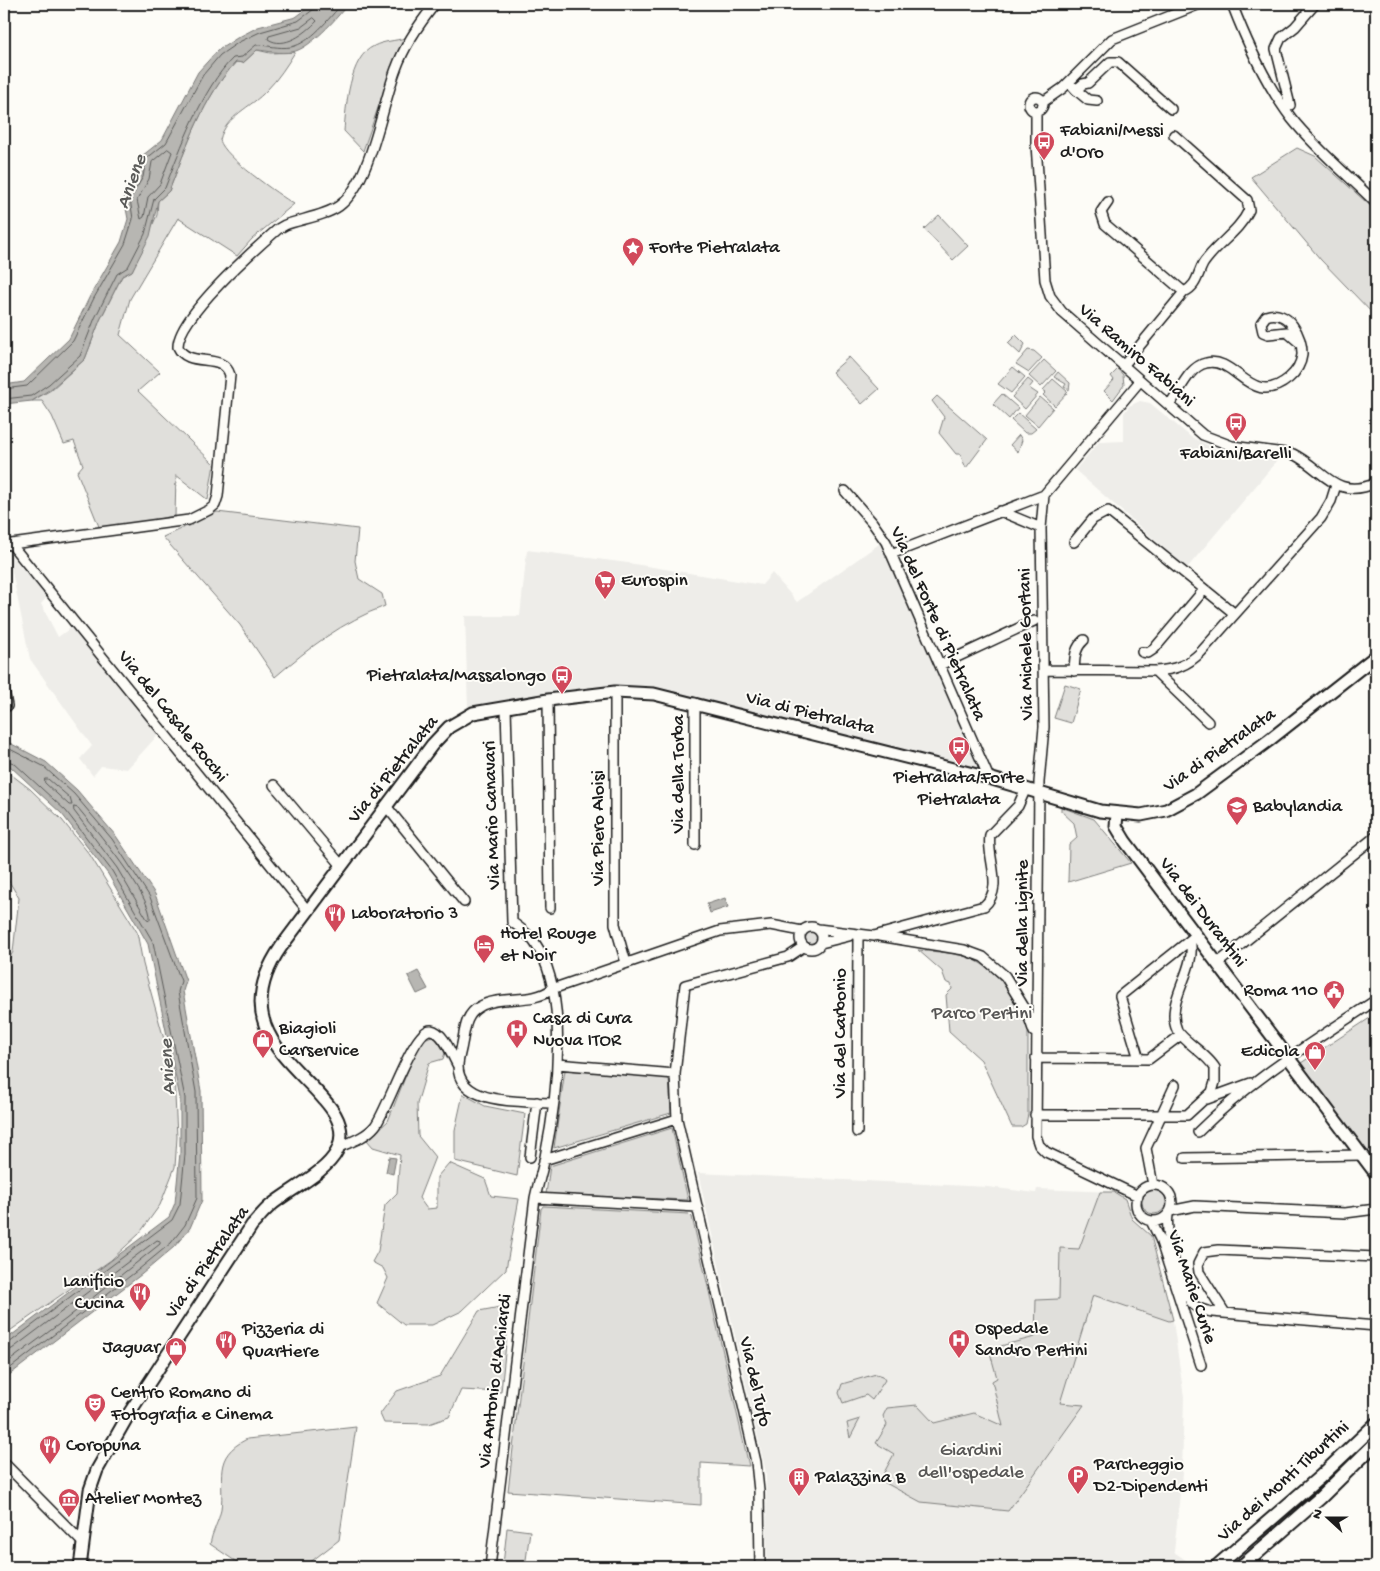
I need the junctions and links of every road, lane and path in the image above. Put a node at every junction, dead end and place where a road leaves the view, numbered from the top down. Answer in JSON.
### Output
{"nodes":[{"id":1,"x":435,"y":4,"type":"edge"},
{"id":2,"x":1200,"y":4,"type":"edge"},
{"id":3,"x":1232,"y":4,"type":"edge"},
{"id":4,"x":1315,"y":4,"type":"edge"},
{"id":5,"x":1069,"y":82,"type":"junction"},
{"id":6,"x":1076,"y":90,"type":"junction"},
{"id":7,"x":1097,"y":101,"type":"dead end"},
{"id":8,"x":1284,"y":107,"type":"junction"},
{"id":9,"x":1170,"y":109,"type":"dead end"},
{"id":10,"x":1174,"y":135,"type":"dead end"},
{"id":11,"x":1108,"y":202,"type":"dead end"},
{"id":12,"x":1376,"y":203,"type":"edge"},
{"id":13,"x":1184,"y":292,"type":"junction"},
{"id":14,"x":1301,"y":344,"type":"junction"},
{"id":15,"x":1123,"y":366,"type":"junction"},
{"id":16,"x":1140,"y":381,"type":"junction"},
{"id":17,"x":1168,"y":405,"type":"junction"},
{"id":18,"x":1376,"y":483,"type":"edge"},
{"id":19,"x":1336,"y":484,"type":"junction"},
{"id":20,"x":845,"y":491,"type":"dead end"},
{"id":21,"x":1044,"y":495,"type":"junction"},
{"id":22,"x":1000,"y":511,"type":"junction"},
{"id":23,"x":1042,"y":528,"type":"junction"},
{"id":24,"x":1074,"y":542,"type":"dead end"},
{"id":25,"x":7,"y":545,"type":"edge"},
{"id":26,"x":891,"y":554,"type":"junction"},
{"id":27,"x":1204,"y":590,"type":"junction"},
{"id":28,"x":1235,"y":614,"type":"junction"},
{"id":29,"x":1034,"y":621,"type":"dead end"},
{"id":30,"x":1084,"y":640,"type":"dead end"},
{"id":31,"x":1142,"y":652,"type":"dead end"},
{"id":32,"x":1376,"y":656,"type":"edge"},
{"id":33,"x":940,"y":665,"type":"junction"},
{"id":34,"x":1044,"y":670,"type":"junction"},
{"id":35,"x":1074,"y":671,"type":"junction"},
{"id":36,"x":1155,"y":671,"type":"junction"},
{"id":37,"x":4,"y":690,"type":"edge"},
{"id":38,"x":615,"y":692,"type":"junction"},
{"id":39,"x":548,"y":700,"type":"junction"},
{"id":40,"x":695,"y":703,"type":"junction"},
{"id":41,"x":8,"y":706,"type":"dead end"},
{"id":42,"x":506,"y":707,"type":"junction"},
{"id":43,"x":1208,"y":722,"type":"dead end"},
{"id":44,"x":989,"y":778,"type":"junction"},
{"id":45,"x":274,"y":785,"type":"dead end"},
{"id":46,"x":1026,"y":788,"type":"junction"},
{"id":47,"x":1040,"y":792,"type":"junction"},
{"id":48,"x":386,"y":806,"type":"junction"},
{"id":49,"x":1117,"y":814,"type":"junction"},
{"id":50,"x":1375,"y":837,"type":"dead end"},
{"id":51,"x":695,"y":845,"type":"dead end"},
{"id":52,"x":342,"y":866,"type":"junction"},
{"id":53,"x":464,"y":902,"type":"dead end"},
{"id":54,"x":550,"y":908,"type":"dead end"},
{"id":55,"x":308,"y":911,"type":"junction"},
{"id":56,"x":512,"y":922,"type":"joint"},
{"id":57,"x":818,"y":929,"type":"junction"},
{"id":58,"x":802,"y":931,"type":"junction"},
{"id":59,"x":856,"y":935,"type":"junction"},
{"id":60,"x":874,"y":936,"type":"junction"},
{"id":61,"x":1193,"y":938,"type":"junction"},
{"id":62,"x":821,"y":943,"type":"junction"},
{"id":63,"x":803,"y":946,"type":"junction"},
{"id":64,"x":626,"y":963,"type":"junction"},
{"id":65,"x":1218,"y":963,"type":"junction"},
{"id":66,"x":552,"y":989,"type":"junction"},
{"id":67,"x":1376,"y":1000,"type":"edge"},
{"id":68,"x":1026,"y":1009,"type":"junction"},
{"id":69,"x":1038,"y":1009,"type":"junction"},
{"id":70,"x":1181,"y":1035,"type":"junction"},
{"id":71,"x":1036,"y":1039,"type":"junction"},
{"id":72,"x":1290,"y":1057,"type":"junction"},
{"id":73,"x":1036,"y":1058,"type":"junction"},
{"id":74,"x":1139,"y":1059,"type":"junction"},
{"id":75,"x":557,"y":1064,"type":"junction"},
{"id":76,"x":458,"y":1066,"type":"junction"},
{"id":77,"x":675,"y":1074,"type":"junction"},
{"id":78,"x":1254,"y":1082,"type":"junction"},
{"id":79,"x":1175,"y":1085,"type":"dead end"},
{"id":80,"x":1206,"y":1099,"type":"junction"},
{"id":81,"x":537,"y":1102,"type":"junction"},
{"id":82,"x":552,"y":1104,"type":"junction"},
{"id":83,"x":1036,"y":1115,"type":"junction"},
{"id":84,"x":1161,"y":1115,"type":"junction"},
{"id":85,"x":678,"y":1119,"type":"junction"},
{"id":86,"x":857,"y":1132,"type":"dead end"},
{"id":87,"x":1198,"y":1132,"type":"dead end"},
{"id":88,"x":339,"y":1147,"type":"junction"},
{"id":89,"x":1362,"y":1156,"type":"junction"},
{"id":90,"x":530,"y":1157,"type":"dead end"},
{"id":91,"x":1185,"y":1158,"type":"dead end"},
{"id":92,"x":544,"y":1160,"type":"junction"},
{"id":93,"x":1376,"y":1174,"type":"edge"},
{"id":94,"x":1153,"y":1185,"type":"junction"},
{"id":95,"x":1138,"y":1196,"type":"junction"},
{"id":96,"x":535,"y":1198,"type":"junction"},
{"id":97,"x":697,"y":1208,"type":"junction"},
{"id":98,"x":1376,"y":1209,"type":"edge"},
{"id":99,"x":1169,"y":1213,"type":"junction"},
{"id":100,"x":1151,"y":1221,"type":"junction"},
{"id":101,"x":1376,"y":1257,"type":"edge"},
{"id":102,"x":1224,"y":1313,"type":"junction"},
{"id":103,"x":1376,"y":1326,"type":"edge"},
{"id":104,"x":1201,"y":1364,"type":"dead end"},
{"id":105,"x":1376,"y":1424,"type":"edge"},
{"id":106,"x":1376,"y":1444,"type":"edge"},
{"id":107,"x":6,"y":1465,"type":"dead end"},
{"id":108,"x":83,"y":1543,"type":"junction"},
{"id":109,"x":80,"y":1567,"type":"edge"},
{"id":110,"x":490,"y":1567,"type":"edge"},
{"id":111,"x":760,"y":1567,"type":"edge"},
{"id":112,"x":1216,"y":1567,"type":"edge"},
{"id":113,"x":1241,"y":1567,"type":"edge"}],
"edges":[{"from":1,"to":25,"type":"street"},
{"from":2,"to":5,"type":"street","name":"Via Ramiro Fabiani"},
{"from":3,"to":8,"type":"street"},
{"from":4,"to":8,"type":"street"},
{"from":5,"to":6,"type":"street"},
{"from":5,"to":15,"type":"street","name":"Via Ramiro Fabiani"},
{"from":6,"to":7,"type":"street"},
{"from":6,"to":9,"type":"street"},
{"from":8,"to":12,"type":"street"},
{"from":10,"to":13,"type":"street"},
{"from":11,"to":13,"type":"street"},
{"from":13,"to":15,"type":"street"},
{"from":14,"to":14,"type":"street"},
{"from":14,"to":17,"type":"street"},
{"from":15,"to":16,"type":"street","name":"Via Ramiro Fabiani"},
{"from":16,"to":17,"type":"street","name":"Via Ramiro Fabiani"},
{"from":16,"to":21,"type":"street"},
{"from":17,"to":19,"type":"street","name":"Via Ramiro Fabiani"},
{"from":18,"to":19,"type":"street","name":"Via Ramiro Fabiani"},
{"from":19,"to":28,"type":"street"},
{"from":20,"to":26,"type":"street","name":"Via del Forte di Pietralata"},
{"from":21,"to":22,"type":"street"},
{"from":21,"to":23,"type":"street","name":"Via Michele Gortani"},
{"from":22,"to":23,"type":"street"},
{"from":22,"to":26,"type":"street"},
{"from":23,"to":34,"type":"street","name":"Via Michele Gortani"},
{"from":24,"to":27,"type":"street"},
{"from":25,"to":55,"type":"street","name":"Via del Casale Rocchi"},
{"from":26,"to":33,"type":"street","name":"Via del Forte di Pietralata"},
{"from":27,"to":28,"type":"street"},
{"from":27,"to":31,"type":"street"},
{"from":28,"to":36,"type":"street"},
{"from":29,"to":33,"type":"street"},
{"from":30,"to":35,"type":"street"},
{"from":32,"to":49,"type":"street","name":"Via di Pietralata"},
{"from":33,"to":44,"type":"street","name":"Via del Forte di Pietralata"},
{"from":34,"to":35,"type":"street"},
{"from":34,"to":47,"type":"street","name":"Via Michele Gortani"},
{"from":35,"to":36,"type":"street"},
{"from":36,"to":43,"type":"street"},
{"from":37,"to":41,"type":"street"},
{"from":38,"to":39,"type":"street","name":"Via di Pietralata"},
{"from":38,"to":40,"type":"street","name":"Via di Pietralata"},
{"from":38,"to":64,"type":"street","name":"Via Piero Aloisi"},
{"from":39,"to":42,"type":"street","name":"Via di Pietralata"},
{"from":39,"to":54,"type":"street"},
{"from":40,"to":44,"type":"street","name":"Via di Pietralata"},
{"from":40,"to":51,"type":"street","name":"Via della Torba"},
{"from":42,"to":48,"type":"street","name":"Via di Pietralata"},
{"from":42,"to":56,"type":"street","name":"Via Mario Canavari"},
{"from":44,"to":46,"type":"street","name":"Via di Pietralata"},
{"from":45,"to":52,"type":"street"},
{"from":46,"to":47,"type":"street","name":"Via di Pietralata"},
{"from":46,"to":60,"type":"street"},
{"from":47,"to":49,"type":"street","name":"Via di Pietralata"},
{"from":47,"to":69,"type":"street","name":"Via della Lignite"},
{"from":48,"to":52,"type":"street","name":"Via di Pietralata"},
{"from":48,"to":53,"type":"street"},
{"from":49,"to":61,"type":"street","name":"Via dei Durantini"},
{"from":50,"to":65,"type":"street"},
{"from":52,"to":55,"type":"street","name":"Via di Pietralata"},
{"from":55,"to":88,"type":"street","name":"Via di Pietralata"},
{"from":56,"to":66,"type":"street","name":"Via Antonio d'Achiardi"},
{"from":57,"to":58,"type":"street"},
{"from":57,"to":59,"type":"street"},
{"from":57,"to":62,"type":"street"},
{"from":58,"to":63,"type":"street"},
{"from":58,"to":64,"type":"street"},
{"from":59,"to":60,"type":"street"},
{"from":59,"to":62,"type":"street"},
{"from":59,"to":86,"type":"street","name":"Via del Carbonio"},
{"from":60,"to":68,"type":"street"},
{"from":61,"to":65,"type":"street","name":"Via dei Durantini"},
{"from":61,"to":70,"type":"street"},
{"from":61,"to":74,"type":"street"},
{"from":62,"to":63,"type":"street"},
{"from":63,"to":77,"type":"street","name":"Via del Tufo"},
{"from":64,"to":66,"type":"street"},
{"from":65,"to":72,"type":"street","name":"Via dei Durantini"},
{"from":66,"to":75,"type":"street","name":"Via Antonio d'Achiardi"},
{"from":66,"to":76,"type":"street"},
{"from":67,"to":72,"type":"street"},
{"from":68,"to":69,"type":"street"},
{"from":68,"to":71,"type":"street"},
{"from":69,"to":71,"type":"street","name":"Via della Lignite"},
{"from":70,"to":74,"type":"street"},
{"from":70,"to":80,"type":"street"},
{"from":71,"to":73,"type":"street","name":"Via della Lignite"},
{"from":72,"to":78,"type":"street"},
{"from":72,"to":89,"type":"street","name":"Via dei Durantini"},
{"from":73,"to":74,"type":"street"},
{"from":73,"to":83,"type":"street","name":"Via della Lignite"},
{"from":75,"to":77,"type":"street"},
{"from":75,"to":82,"type":"street","name":"Via Antonio d'Achiardi"},
{"from":76,"to":81,"type":"street"},
{"from":76,"to":88,"type":"street"},
{"from":77,"to":85,"type":"street","name":"Via del Tufo"},
{"from":78,"to":80,"type":"street"},
{"from":78,"to":87,"type":"street"},
{"from":79,"to":84,"type":"street"},
{"from":80,"to":84,"type":"street"},
{"from":81,"to":82,"type":"street"},
{"from":81,"to":90,"type":"street"},
{"from":82,"to":92,"type":"street","name":"Via Antonio d'Achiardi"},
{"from":83,"to":84,"type":"street"},
{"from":83,"to":95,"type":"street","name":"Via della Lignite"},
{"from":84,"to":94,"type":"street"},
{"from":85,"to":92,"type":"street"},
{"from":85,"to":97,"type":"street","name":"Via del Tufo"},
{"from":88,"to":108,"type":"street","name":"Via di Pietralata"},
{"from":89,"to":91,"type":"street"},
{"from":89,"to":93,"type":"street","name":"Via dei Durantini"},
{"from":92,"to":96,"type":"street","name":"Via Antonio d'Achiardi"},
{"from":94,"to":95,"type":"street"},
{"from":94,"to":99,"type":"street"},
{"from":95,"to":100,"type":"street"},
{"from":96,"to":97,"type":"street"},
{"from":96,"to":110,"type":"street","name":"Via Antonio d'Achiardi"},
{"from":97,"to":111,"type":"street","name":"Via del Tufo"},
{"from":98,"to":99,"type":"street"},
{"from":99,"to":100,"type":"street"},
{"from":99,"to":102,"type":"street"},
{"from":100,"to":104,"type":"street","name":"Via Marie Curie"},
{"from":101,"to":102,"type":"street"},
{"from":102,"to":103,"type":"street"},
{"from":105,"to":112,"type":"main road","name":"Via dei Monti Tiburtini"},
{"from":106,"to":113,"type":"main road","name":"Via dei Monti Tiburtini"},
{"from":107,"to":108,"type":"street"},
{"from":108,"to":109,"type":"street","name":"Via di Pietralata"}]}
